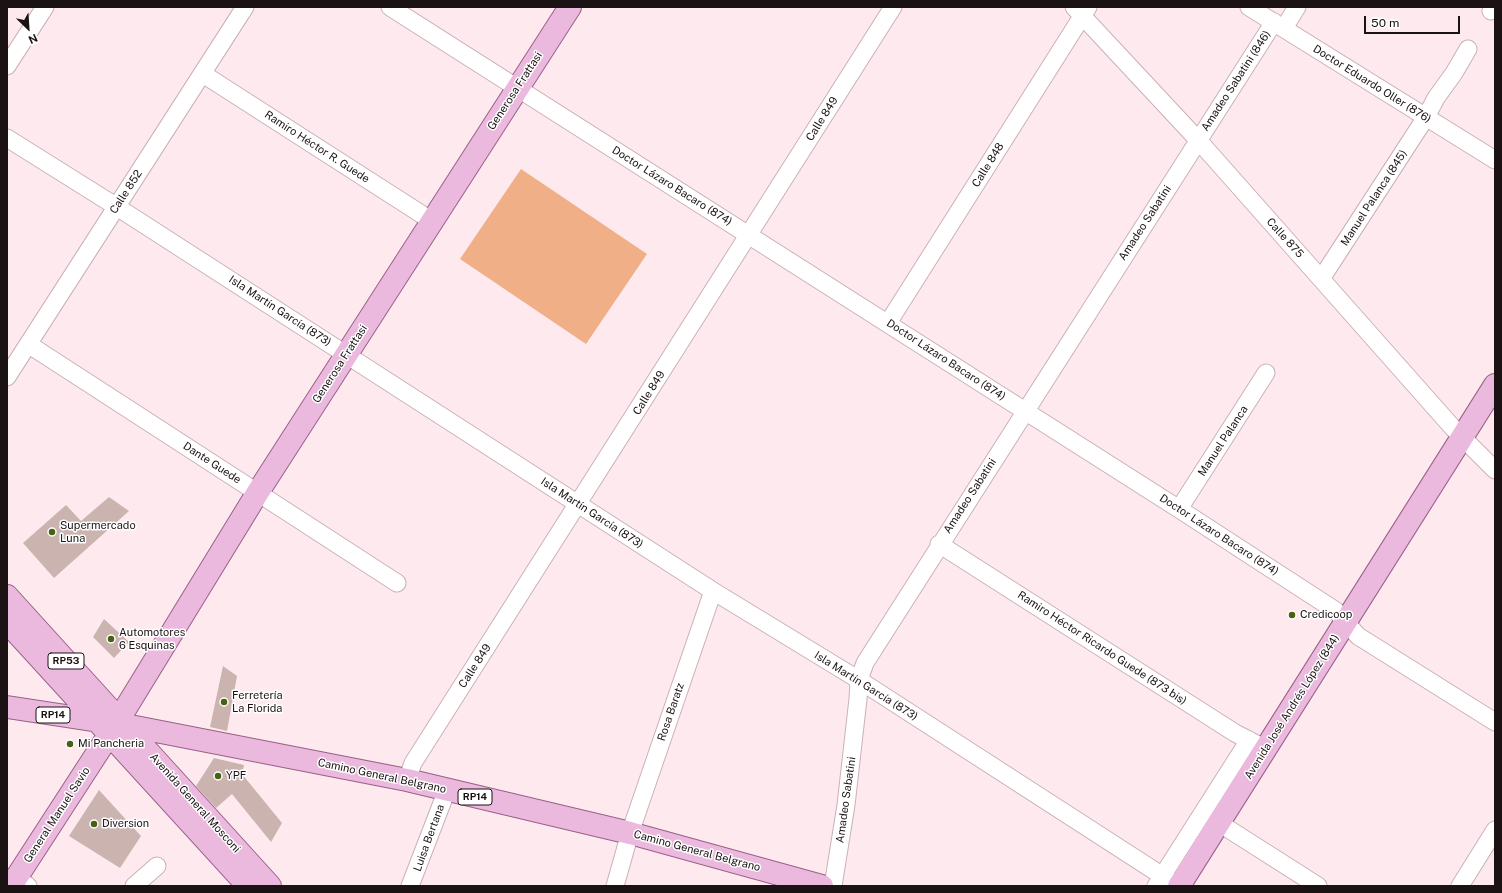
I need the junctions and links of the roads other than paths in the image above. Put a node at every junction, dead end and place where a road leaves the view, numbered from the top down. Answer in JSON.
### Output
{"nodes":[{"id":1,"x":45,"y":7,"type":"edge"},
{"id":2,"x":246,"y":7,"type":"edge"},
{"id":3,"x":390,"y":7,"type":"edge"},
{"id":4,"x":570,"y":7,"type":"edge"},
{"id":5,"x":893,"y":7,"type":"edge"},
{"id":6,"x":1249,"y":7,"type":"edge"},
{"id":7,"x":1297,"y":7,"type":"edge"},
{"id":8,"x":1082,"y":10,"type":"edge"},
{"id":9,"x":1279,"y":25,"type":"junction"},
{"id":10,"x":1468,"y":49,"type":"dead end"},
{"id":11,"x":7,"y":66,"type":"edge"},
{"id":12,"x":203,"y":74,"type":"junction"},
{"id":13,"x":517,"y":89,"type":"junction"},
{"id":14,"x":1426,"y":118,"type":"junction"},
{"id":15,"x":7,"y":138,"type":"edge"},
{"id":16,"x":1198,"y":140,"type":"junction"},
{"id":17,"x":1495,"y":160,"type":"edge"},
{"id":18,"x":117,"y":207,"type":"junction"},
{"id":19,"x":432,"y":221,"type":"junction"},
{"id":20,"x":749,"y":234,"type":"junction"},
{"id":21,"x":1321,"y":279,"type":"junction"},
{"id":22,"x":888,"y":323,"type":"junction"},
{"id":23,"x":28,"y":344,"type":"junction"},
{"id":24,"x":346,"y":354,"type":"junction"},
{"id":25,"x":1266,"y":373,"type":"dead end"},
{"id":26,"x":7,"y":377,"type":"edge"},
{"id":27,"x":1495,"y":385,"type":"edge"},
{"id":28,"x":1025,"y":411,"type":"junction"},
{"id":29,"x":1463,"y":438,"type":"junction"},
{"id":30,"x":1495,"y":470,"type":"edge"},
{"id":31,"x":258,"y":492,"type":"junction"},
{"id":32,"x":578,"y":504,"type":"junction"},
{"id":33,"x":1179,"y":509,"type":"junction"},
{"id":34,"x":939,"y":544,"type":"junction"},
{"id":35,"x":397,"y":582,"type":"dead end"},
{"id":36,"x":713,"y":591,"type":"junction"},
{"id":37,"x":7,"y":596,"type":"edge"},
{"id":38,"x":1346,"y":621,"type":"junction"},
{"id":39,"x":7,"y":622,"type":"edge"},
{"id":40,"x":859,"y":680,"type":"junction"},
{"id":41,"x":7,"y":707,"type":"edge"},
{"id":42,"x":1495,"y":722,"type":"edge"},
{"id":43,"x":114,"y":725,"type":"junction"},
{"id":44,"x":1257,"y":744,"type":"junction"},
{"id":45,"x":407,"y":780,"type":"junction"},
{"id":46,"x":447,"y":790,"type":"junction"},
{"id":47,"x":1219,"y":823,"type":"junction"},
{"id":48,"x":1495,"y":830,"type":"edge"},
{"id":49,"x":630,"y":833,"type":"junction"},
{"id":50,"x":157,"y":866,"type":"dead end"},
{"id":51,"x":19,"y":883,"type":"edge"},
{"id":52,"x":1169,"y":883,"type":"edge"},
{"id":53,"x":412,"y":885,"type":"edge"},
{"id":54,"x":134,"y":886,"type":"edge"},
{"id":55,"x":248,"y":886,"type":"edge"},
{"id":56,"x":270,"y":886,"type":"edge"},
{"id":57,"x":615,"y":886,"type":"edge"},
{"id":58,"x":822,"y":886,"type":"edge"},
{"id":59,"x":833,"y":886,"type":"edge"},
{"id":60,"x":1318,"y":886,"type":"edge"},
{"id":61,"x":1460,"y":886,"type":"edge"}],
"edges":[{"from":1,"to":11,"type":"street"},
{"from":2,"to":12,"type":"street","name":"Calle 852"},
{"from":3,"to":13,"type":"street","name":"Doctor Lázaro Bacaro (874)"},
{"from":4,"to":13,"type":"main road","name":"Generosa Frattasi"},
{"from":5,"to":20,"type":"street","name":"Calle 849"},
{"from":6,"to":9,"type":"street","name":"Doctor Eduardo Oller (876)"},
{"from":7,"to":9,"type":"street","name":"Amadeo Sabatini (846)"},
{"from":8,"to":16,"type":"street","name":"Calle 875"},
{"from":8,"to":22,"type":"street","name":"Calle 848"},
{"from":9,"to":14,"type":"street","name":"Doctor Eduardo Oller (876)"},
{"from":9,"to":16,"type":"street","name":"Amadeo Sabatini (846)"},
{"from":10,"to":14,"type":"street","name":"Manuel Palanca (845)"},
{"from":12,"to":18,"type":"street","name":"Calle 852"},
{"from":12,"to":19,"type":"street","name":"Ramiro Héctor R. Guede"},
{"from":13,"to":19,"type":"main road","name":"Generosa Frattasi"},
{"from":13,"to":20,"type":"street","name":"Doctor Lázaro Bacaro (874)"},
{"from":14,"to":17,"type":"street","name":"Doctor Eduardo Oller (876)"},
{"from":14,"to":21,"type":"street","name":"Manuel Palanca (845)"},
{"from":15,"to":18,"type":"street","name":"Isla Martín García (873)"},
{"from":16,"to":21,"type":"street","name":"Calle 875"},
{"from":16,"to":28,"type":"street","name":"Amadeo Sabatini"},
{"from":18,"to":23,"type":"street","name":"Calle 852"},
{"from":18,"to":24,"type":"street","name":"Isla Martín García (873)"},
{"from":19,"to":24,"type":"main road","name":"Generosa Frattasi"},
{"from":20,"to":22,"type":"street","name":"Doctor Lázaro Bacaro (874)"},
{"from":20,"to":32,"type":"street","name":"Calle 849"},
{"from":21,"to":29,"type":"street","name":"Calle 875"},
{"from":22,"to":28,"type":"street","name":"Doctor Lázaro Bacaro (874)"},
{"from":23,"to":26,"type":"street","name":"Calle 852"},
{"from":23,"to":31,"type":"street","name":"Dante Guede"},
{"from":24,"to":31,"type":"main road","name":"Generosa Frattasi"},
{"from":24,"to":32,"type":"street","name":"Isla Martín García (873)"},
{"from":25,"to":33,"type":"street","name":"Manuel Palanca"},
{"from":27,"to":29,"type":"main road","name":"Avenida José Andrés López (844)"},
{"from":28,"to":33,"type":"street","name":"Doctor Lázaro Bacaro (874)"},
{"from":28,"to":34,"type":"street","name":"Amadeo Sabatini"},
{"from":29,"to":30,"type":"street","name":"Calle 875"},
{"from":29,"to":38,"type":"main road","name":"Avenida José Andrés López (844)"},
{"from":31,"to":35,"type":"street","name":"Dante Guede"},
{"from":31,"to":43,"type":"main road","name":"Generosa Frattasi"},
{"from":32,"to":36,"type":"street","name":"Isla Martín García (873)"},
{"from":32,"to":45,"type":"street","name":"Calle 849"},
{"from":33,"to":38,"type":"street","name":"Doctor Lázaro Bacaro (874)"},
{"from":34,"to":40,"type":"street","name":"Amadeo Sabatini"},
{"from":34,"to":44,"type":"street","name":"Ramiro Héctor Ricardo Guede (873 bis)"},
{"from":36,"to":40,"type":"street","name":"Isla Martín García (873)"},
{"from":36,"to":49,"type":"street","name":"Rosa Baratz"},
{"from":37,"to":43,"type":"main road","name":"Avenida General Mosconi","number":"RP53"},
{"from":38,"to":42,"type":"street","name":"Doctor Lázaro Bacaro (874)"},
{"from":38,"to":44,"type":"main road","name":"Avenida José Andrés López (844)"},
{"from":39,"to":43,"type":"main road","name":"Avenida General Mosconi","number":"RP53"},
{"from":40,"to":52,"type":"street","name":"Isla Martín García (873)"},
{"from":40,"to":59,"type":"street","name":"Amadeo Sabatini"},
{"from":41,"to":43,"type":"main road","name":"Camino General Belgrano","number":"RP14"},
{"from":43,"to":45,"type":"main road","name":"Camino General Belgrano","number":"RP14"},
{"from":43,"to":51,"type":"main road","name":"General Manuel Savio"},
{"from":43,"to":55,"type":"main road","name":"Avenida General Mosconi"},
{"from":43,"to":56,"type":"main road","name":"Avenida General Mosconi"},
{"from":44,"to":47,"type":"main road","name":"Avenida José Andrés López (844)"},
{"from":44,"to":52,"type":"street"},
{"from":45,"to":46,"type":"main road","name":"Camino General Belgrano","number":"RP14"},
{"from":46,"to":49,"type":"main road","name":"Camino General Belgrano","number":"RP14"},
{"from":46,"to":53,"type":"street","name":"Luisa Bertana"},
{"from":47,"to":52,"type":"main road","name":"Avenida José Andrés López (844)"},
{"from":47,"to":60,"type":"street"},
{"from":48,"to":61,"type":"street"},
{"from":49,"to":57,"type":"street","name":"Rosa Baratz"},
{"from":49,"to":58,"type":"main road","name":"Camino General Belgrano","number":"RP14"},
{"from":50,"to":54,"type":"street"}]}
